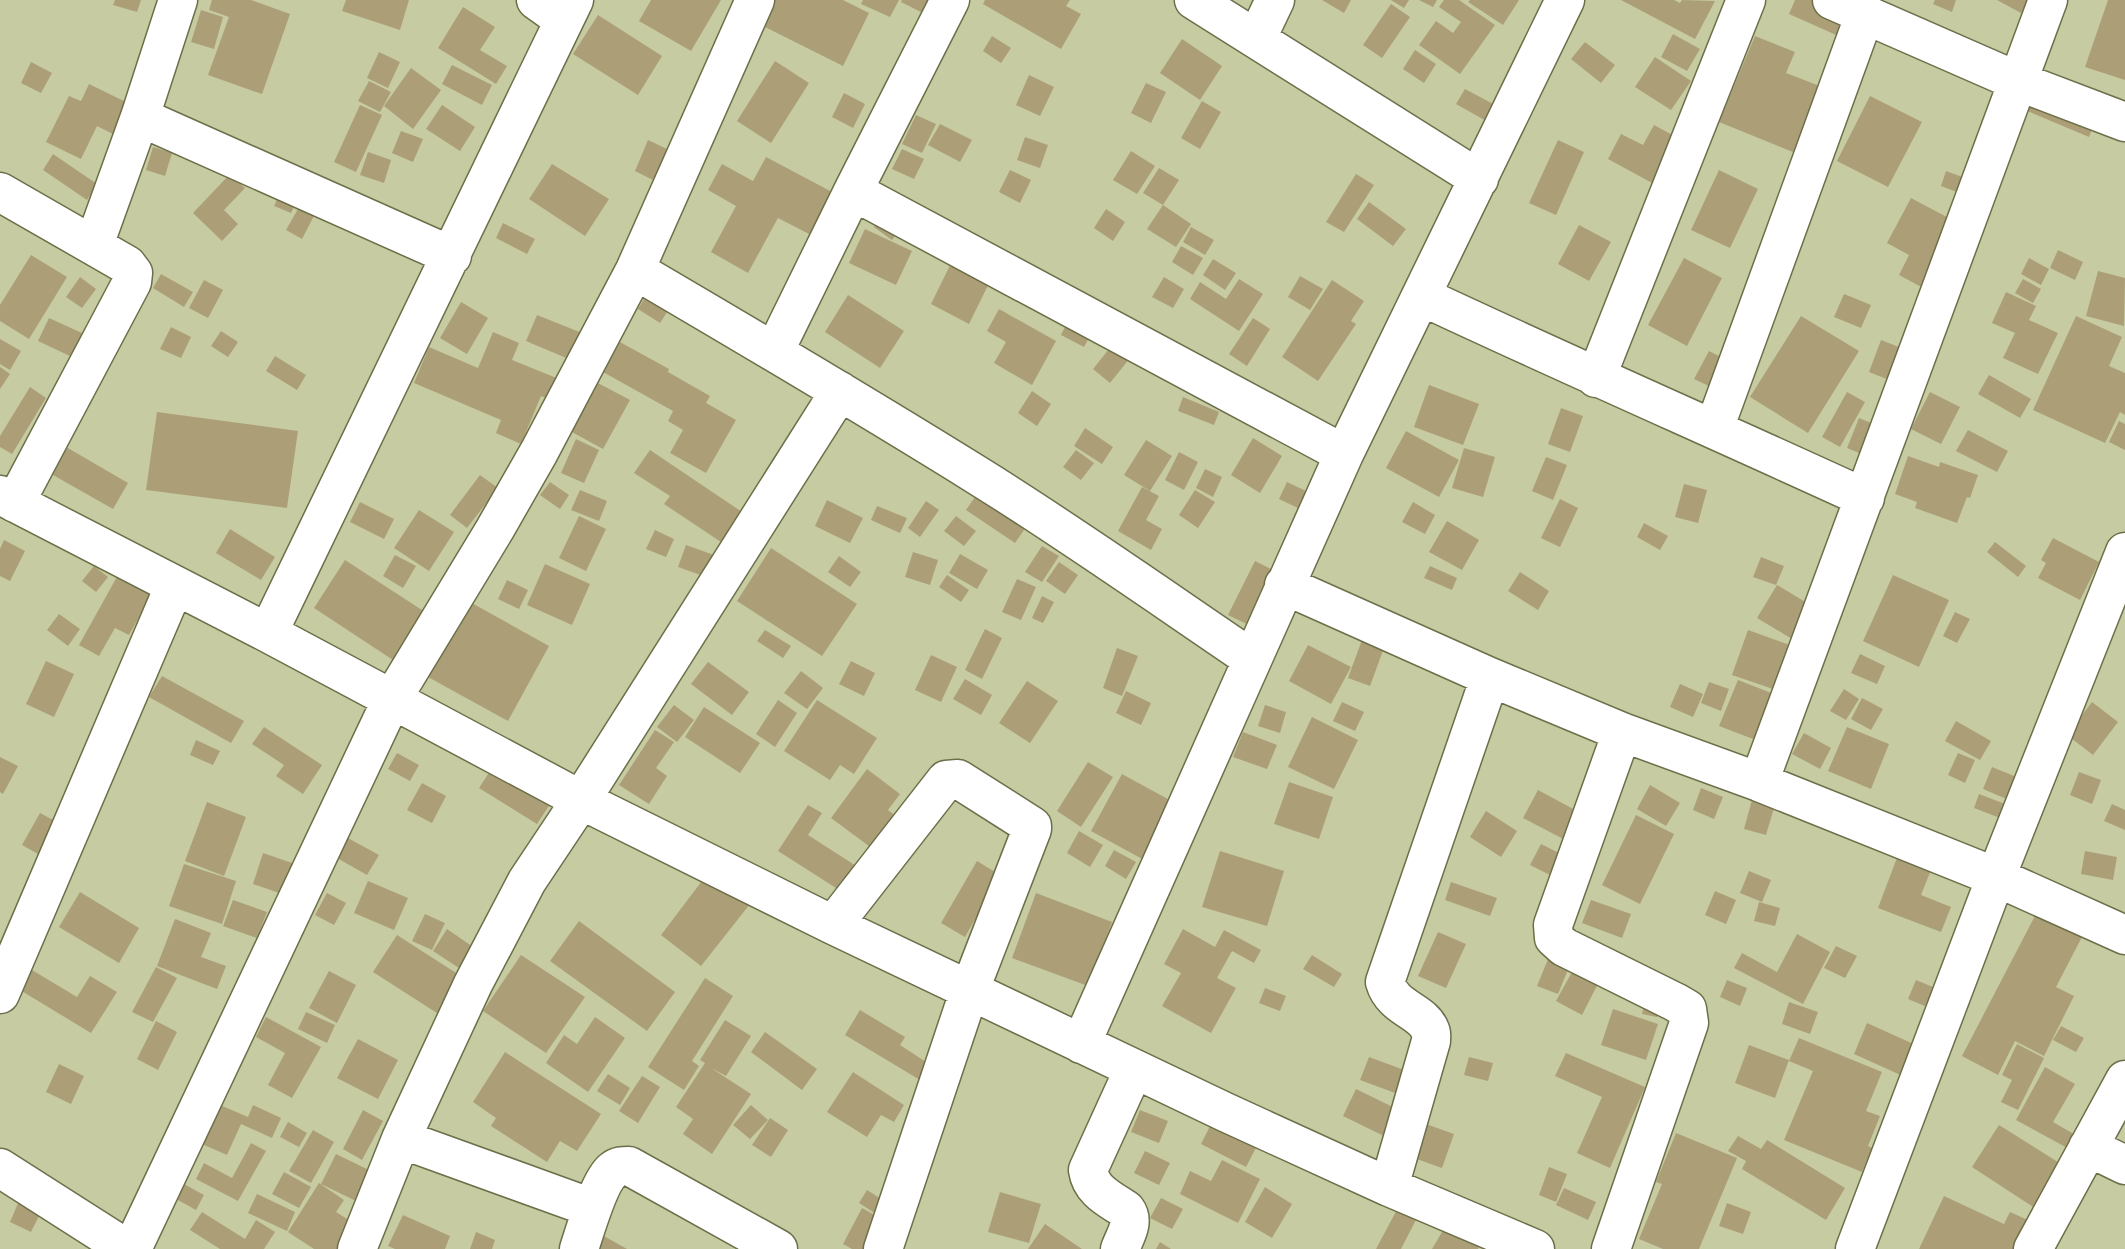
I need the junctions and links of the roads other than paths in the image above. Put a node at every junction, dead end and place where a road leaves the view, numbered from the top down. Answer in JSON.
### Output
{"nodes":[{"id":1,"x":178,"y":0,"type":"edge"},
{"id":2,"x":755,"y":0,"type":"edge"},
{"id":3,"x":950,"y":0,"type":"edge"},
{"id":4,"x":1194,"y":0,"type":"edge"},
{"id":5,"x":1275,"y":0,"type":"edge"},
{"id":6,"x":1565,"y":0,"type":"edge"},
{"id":7,"x":1746,"y":0,"type":"edge"},
{"id":8,"x":2048,"y":0,"type":"edge"},
{"id":9,"x":558,"y":7,"type":"edge"},
{"id":10,"x":1849,"y":7,"type":"edge"},
{"id":11,"x":1257,"y":38,"type":"junction"},
{"id":12,"x":2017,"y":81,"type":"junction"},
{"id":13,"x":140,"y":117,"type":"junction"},
{"id":14,"x":2125,"y":122,"type":"edge"},
{"id":15,"x":1479,"y":178,"type":"junction"},
{"id":16,"x":0,"y":191,"type":"edge"},
{"id":17,"x":853,"y":191,"type":"junction"},
{"id":18,"x":94,"y":245,"type":"junction"},
{"id":19,"x":452,"y":256,"type":"junction"},
{"id":20,"x":635,"y":270,"type":"junction"},
{"id":21,"x":1420,"y":296,"type":"junction"},
{"id":22,"x":774,"y":352,"type":"junction"},
{"id":23,"x":1596,"y":378,"type":"junction"},
{"id":24,"x":840,"y":391,"type":"junction"},
{"id":25,"x":1714,"y":429,"type":"junction"},
{"id":26,"x":1344,"y":454,"type":"junction"},
{"id":27,"x":1865,"y":498,"type":"junction"},
{"id":28,"x":8,"y":499,"type":"edge"},
{"id":29,"x":2125,"y":552,"type":"edge"},
{"id":30,"x":1284,"y":585,"type":"junction"},
{"id":31,"x":174,"y":586,"type":"junction"},
{"id":32,"x":268,"y":634,"type":"junction"},
{"id":33,"x":1252,"y":659,"type":"junction"},
{"id":34,"x":1490,"y":677,"type":"junction"},
{"id":35,"x":392,"y":699,"type":"junction"},
{"id":36,"x":1622,"y":732,"type":"junction"},
{"id":37,"x":1759,"y":782,"type":"junction"},
{"id":38,"x":581,"y":800,"type":"junction"},
{"id":39,"x":1996,"y":877,"type":"junction"},
{"id":40,"x":833,"y":926,"type":"junction"},
{"id":41,"x":2125,"y":936,"type":"edge"},
{"id":42,"x":969,"y":992,"type":"junction"},
{"id":43,"x":0,"y":994,"type":"edge"},
{"id":44,"x":1081,"y":1044,"type":"junction"},
{"id":45,"x":1134,"y":1069,"type":"junction"},
{"id":46,"x":2125,"y":1080,"type":"edge"},
{"id":47,"x":401,"y":1139,"type":"junction"},
{"id":48,"x":2088,"y":1147,"type":"junction"},
{"id":49,"x":2125,"y":1165,"type":"edge"},
{"id":50,"x":0,"y":1168,"type":"edge"},
{"id":51,"x":1389,"y":1187,"type":"junction"},
{"id":52,"x":593,"y":1209,"type":"junction"},
{"id":53,"x":1510,"y":1244,"type":"edge"},
{"id":54,"x":127,"y":1249,"type":"edge"},
{"id":55,"x":132,"y":1249,"type":"edge"},
{"id":56,"x":357,"y":1249,"type":"edge"},
{"id":57,"x":579,"y":1249,"type":"edge"},
{"id":58,"x":778,"y":1249,"type":"edge"},
{"id":59,"x":883,"y":1249,"type":"edge"},
{"id":60,"x":1120,"y":1249,"type":"edge"},
{"id":61,"x":1611,"y":1249,"type":"edge"},
{"id":62,"x":1855,"y":1249,"type":"edge"},
{"id":63,"x":2033,"y":1249,"type":"edge"}],
"edges":[{"from":1,"to":13,"type":"street"},
{"from":2,"to":20,"type":"street"},
{"from":3,"to":17,"type":"street"},
{"from":4,"to":11,"type":"street"},
{"from":5,"to":11,"type":"street"},
{"from":6,"to":15,"type":"street"},
{"from":7,"to":23,"type":"street"},
{"from":8,"to":12,"type":"street"},
{"from":9,"to":19,"type":"street"},
{"from":10,"to":12,"type":"street"},
{"from":10,"to":25,"type":"street"},
{"from":11,"to":15,"type":"street"},
{"from":12,"to":14,"type":"street"},
{"from":12,"to":27,"type":"street"},
{"from":13,"to":18,"type":"street"},
{"from":13,"to":19,"type":"street"},
{"from":15,"to":21,"type":"street"},
{"from":16,"to":18,"type":"street"},
{"from":17,"to":22,"type":"street"},
{"from":17,"to":26,"type":"street"},
{"from":18,"to":28,"type":"street"},
{"from":19,"to":32,"type":"street"},
{"from":20,"to":22,"type":"street"},
{"from":20,"to":35,"type":"street"},
{"from":21,"to":23,"type":"street"},
{"from":21,"to":26,"type":"street"},
{"from":22,"to":24,"type":"street"},
{"from":23,"to":25,"type":"street"},
{"from":24,"to":33,"type":"street"},
{"from":24,"to":38,"type":"street"},
{"from":25,"to":27,"type":"street"},
{"from":26,"to":30,"type":"street"},
{"from":27,"to":37,"type":"street"},
{"from":28,"to":31,"type":"street"},
{"from":29,"to":39,"type":"street"},
{"from":30,"to":33,"type":"street"},
{"from":30,"to":34,"type":"street"},
{"from":31,"to":32,"type":"street"},
{"from":31,"to":43,"type":"street"},
{"from":32,"to":35,"type":"street"},
{"from":33,"to":44,"type":"street"},
{"from":34,"to":36,"type":"street"},
{"from":34,"to":51,"type":"street"},
{"from":35,"to":38,"type":"street"},
{"from":35,"to":55,"type":"street"},
{"from":36,"to":37,"type":"street"},
{"from":36,"to":61,"type":"street"},
{"from":37,"to":39,"type":"street"},
{"from":38,"to":40,"type":"street"},
{"from":38,"to":47,"type":"street"},
{"from":39,"to":41,"type":"street"},
{"from":39,"to":62,"type":"street"},
{"from":40,"to":42,"type":"street"},
{"from":40,"to":42,"type":"street"},
{"from":42,"to":44,"type":"street"},
{"from":42,"to":59,"type":"street"},
{"from":44,"to":45,"type":"street"},
{"from":45,"to":51,"type":"street"},
{"from":45,"to":60,"type":"street"},
{"from":46,"to":48,"type":"street"},
{"from":47,"to":52,"type":"street"},
{"from":47,"to":56,"type":"street"},
{"from":48,"to":49,"type":"street"},
{"from":48,"to":63,"type":"street"},
{"from":50,"to":54,"type":"street"},
{"from":51,"to":53,"type":"street"},
{"from":52,"to":57,"type":"street"},
{"from":52,"to":58,"type":"street"}]}
